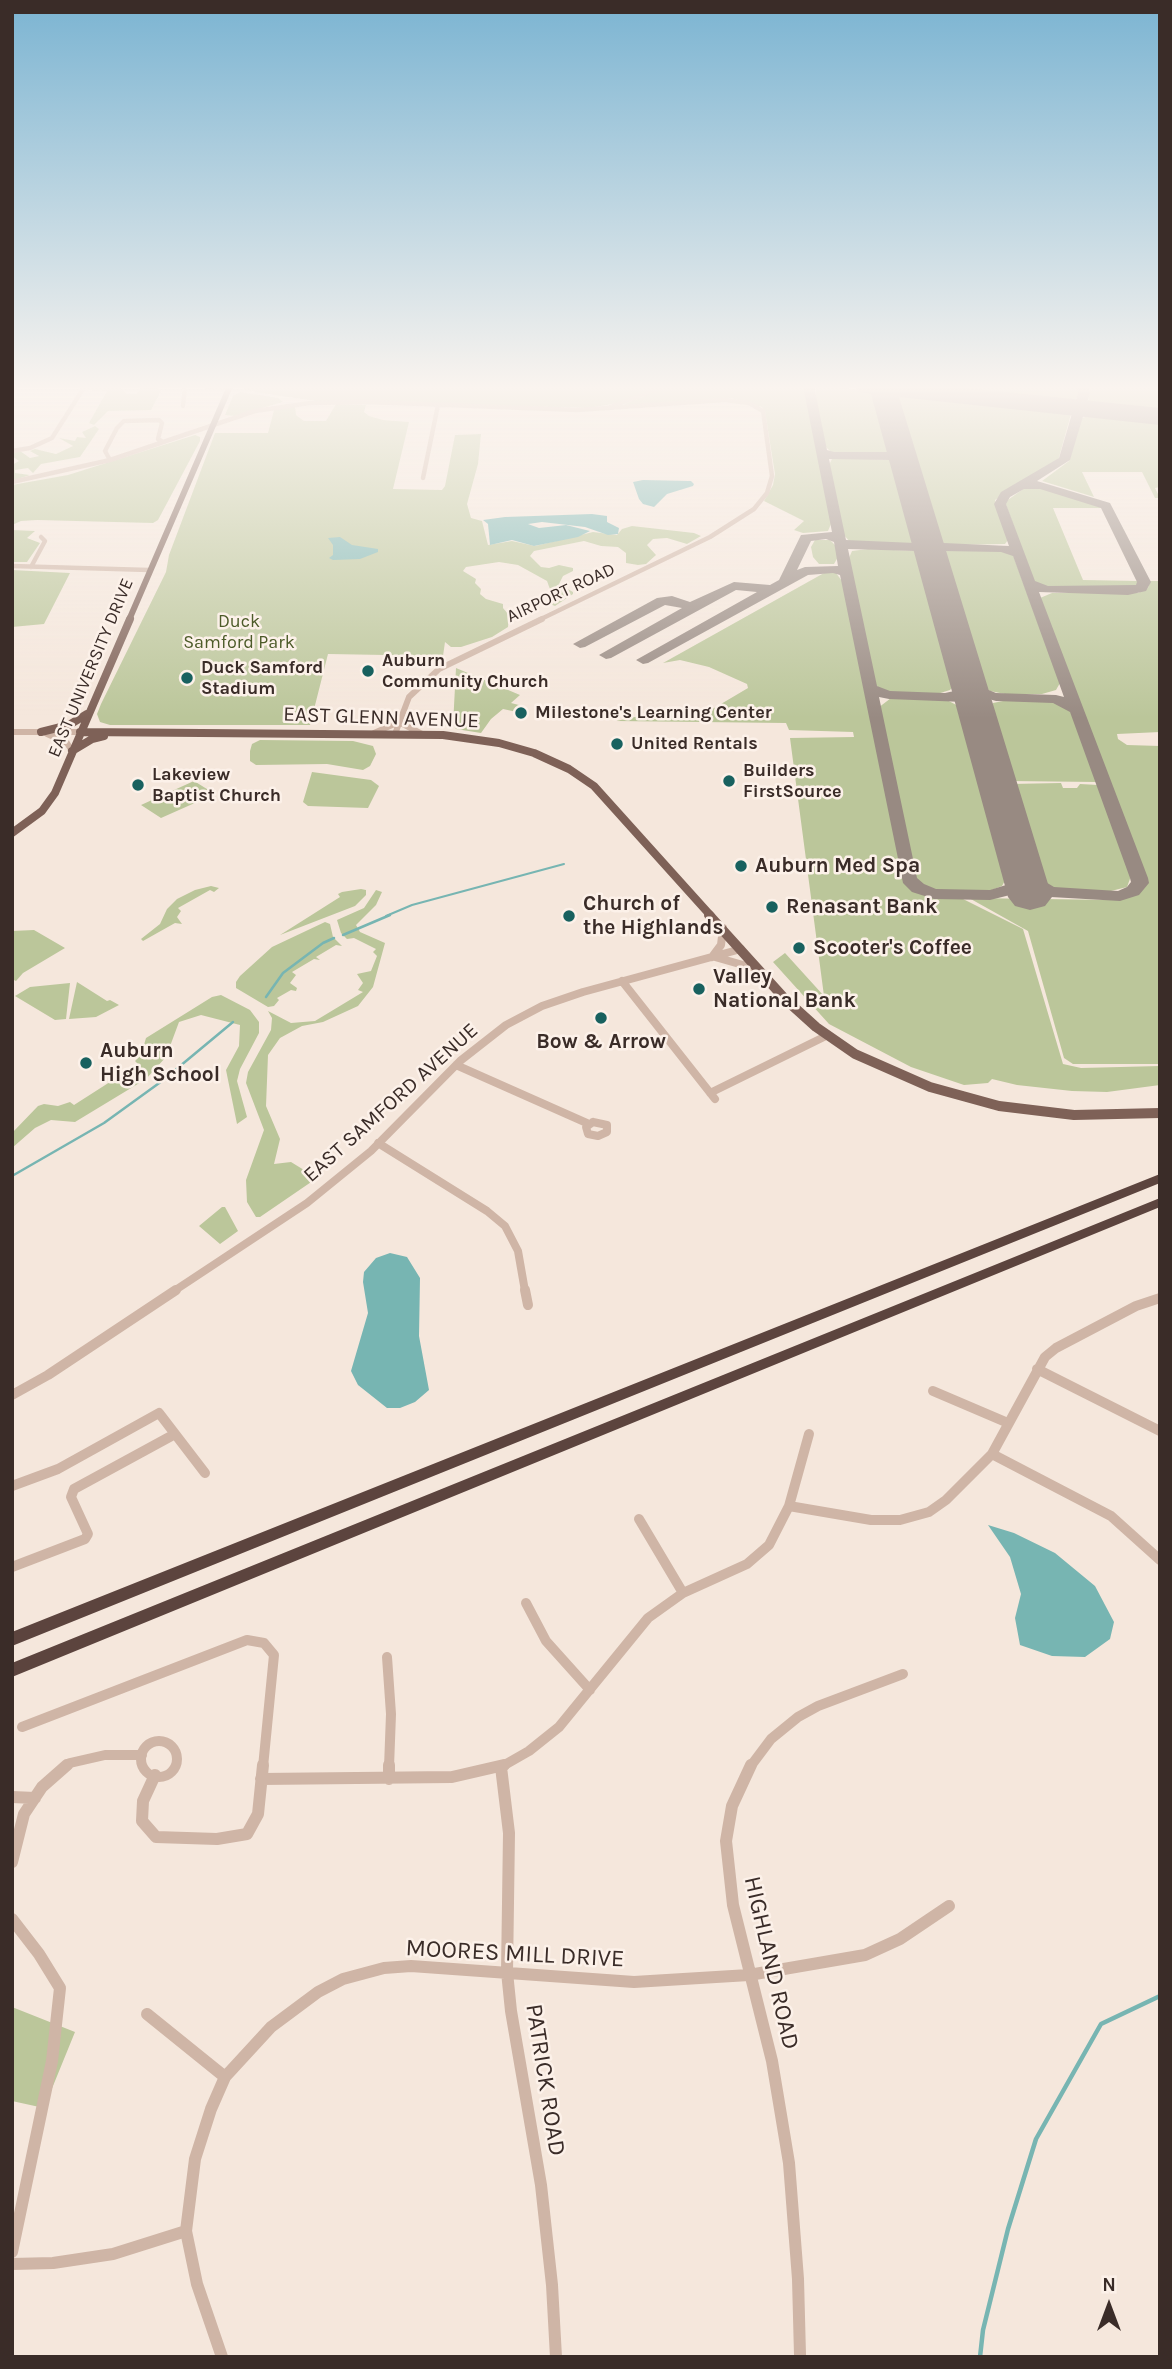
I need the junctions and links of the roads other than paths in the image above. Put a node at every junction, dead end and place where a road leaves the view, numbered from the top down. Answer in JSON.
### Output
{"nodes":[{"id":1,"x":181,"y":497,"type":"edge"},
{"id":2,"x":764,"y":497,"type":"edge"},
{"id":3,"x":41,"y":537,"type":"dead end"},
{"id":4,"x":12,"y":566,"type":"edge"},
{"id":5,"x":31,"y":567,"type":"junction"},
{"id":6,"x":149,"y":570,"type":"junction"},
{"id":7,"x":89,"y":713,"type":"junction"},
{"id":8,"x":398,"y":722,"type":"junction"},
{"id":9,"x":12,"y":732,"type":"edge"},
{"id":10,"x":41,"y":732,"type":"junction"},
{"id":11,"x":80,"y":733,"type":"junction"},
{"id":12,"x":118,"y":733,"type":"junction"},
{"id":13,"x":372,"y":734,"type":"junction"},
{"id":14,"x":396,"y":734,"type":"junction"},
{"id":15,"x":425,"y":734,"type":"junction"},
{"id":16,"x":72,"y":751,"type":"junction"},
{"id":17,"x":12,"y":833,"type":"edge"},
{"id":18,"x":723,"y":928,"type":"junction"},
{"id":19,"x":741,"y":949,"type":"junction"},
{"id":20,"x":712,"y":957,"type":"junction"},
{"id":21,"x":761,"y":971,"type":"junction"},
{"id":22,"x":622,"y":981,"type":"junction"},
{"id":23,"x":828,"y":1035,"type":"junction"},
{"id":24,"x":456,"y":1065,"type":"junction"},
{"id":25,"x":1160,"y":1113,"type":"edge"},
{"id":26,"x":589,"y":1124,"type":"dead end"},
{"id":27,"x":378,"y":1143,"type":"junction"},
{"id":28,"x":1160,"y":1178,"type":"edge"},
{"id":29,"x":1160,"y":1202,"type":"edge"},
{"id":30,"x":1160,"y":1298,"type":"edge"},
{"id":31,"x":528,"y":1305,"type":"dead end"},
{"id":32,"x":1037,"y":1369,"type":"junction"},
{"id":33,"x":933,"y":1391,"type":"dead end"},
{"id":34,"x":12,"y":1395,"type":"edge"},
{"id":35,"x":1008,"y":1423,"type":"junction"},
{"id":36,"x":1160,"y":1431,"type":"edge"},
{"id":37,"x":175,"y":1434,"type":"junction"},
{"id":38,"x":809,"y":1434,"type":"dead end"},
{"id":39,"x":992,"y":1454,"type":"junction"},
{"id":40,"x":205,"y":1473,"type":"dead end"},
{"id":41,"x":12,"y":1486,"type":"edge"},
{"id":42,"x":789,"y":1506,"type":"junction"},
{"id":43,"x":639,"y":1520,"type":"dead end"},
{"id":44,"x":1160,"y":1560,"type":"edge"},
{"id":45,"x":12,"y":1567,"type":"edge"},
{"id":46,"x":683,"y":1593,"type":"junction"},
{"id":47,"x":526,"y":1602,"type":"dead end"},
{"id":48,"x":12,"y":1639,"type":"edge"},
{"id":49,"x":387,"y":1657,"type":"dead end"},
{"id":50,"x":12,"y":1670,"type":"edge"},
{"id":51,"x":903,"y":1674,"type":"dead end"},
{"id":52,"x":590,"y":1690,"type":"junction"},
{"id":53,"x":22,"y":1727,"type":"dead end"},
{"id":54,"x":142,"y":1755,"type":"junction"},
{"id":55,"x":501,"y":1767,"type":"junction"},
{"id":56,"x":155,"y":1775,"type":"junction"},
{"id":57,"x":261,"y":1779,"type":"junction"},
{"id":58,"x":389,"y":1779,"type":"junction"},
{"id":59,"x":12,"y":1797,"type":"edge"},
{"id":60,"x":35,"y":1798,"type":"junction"},
{"id":61,"x":12,"y":1862,"type":"edge"},
{"id":62,"x":948,"y":1906,"type":"dead end"},
{"id":63,"x":12,"y":1919,"type":"edge"},
{"id":64,"x":508,"y":1972,"type":"junction"},
{"id":65,"x":749,"y":1975,"type":"junction"},
{"id":66,"x":147,"y":2014,"type":"dead end"},
{"id":67,"x":225,"y":2077,"type":"junction"},
{"id":68,"x":186,"y":2231,"type":"junction"},
{"id":69,"x":12,"y":2252,"type":"edge"},
{"id":70,"x":12,"y":2264,"type":"edge"},
{"id":71,"x":800,"y":2355,"type":"dead end"},
{"id":72,"x":222,"y":2357,"type":"edge"},
{"id":73,"x":556,"y":2357,"type":"edge"}],
"edges":[{"from":1,"to":6,"type":"main road","name":"EAST UNIVERSITY DRIVE"},
{"from":2,"to":8,"type":"street","name":"AIRPORT ROAD"},
{"from":3,"to":5,"type":"street"},
{"from":4,"to":5,"type":"street"},
{"from":5,"to":6,"type":"street"},
{"from":6,"to":7,"type":"main road","name":"EAST UNIVERSITY DRIVE"},
{"from":7,"to":10,"type":"main road"},
{"from":7,"to":11,"type":"main road","name":"EAST UNIVERSITY DRIVE"},
{"from":7,"to":12,"type":"main road"},
{"from":8,"to":13,"type":"street"},
{"from":8,"to":14,"type":"street","name":"AIRPORT ROAD"},
{"from":8,"to":15,"type":"street"},
{"from":9,"to":10,"type":"street","name":"EAST GLENN AVENUE"},
{"from":10,"to":11,"type":"street","name":"EAST GLENN AVENUE"},
{"from":10,"to":16,"type":"street"},
{"from":11,"to":12,"type":"main road","name":"EAST GLENN AVENUE"},
{"from":11,"to":16,"type":"main road","name":"EAST UNIVERSITY DRIVE"},
{"from":12,"to":13,"type":"main road","name":"EAST GLENN AVENUE"},
{"from":12,"to":16,"type":"main road"},
{"from":13,"to":14,"type":"main road","name":"EAST GLENN AVENUE"},
{"from":14,"to":15,"type":"main road","name":"EAST GLENN AVENUE"},
{"from":15,"to":18,"type":"main road","name":"EAST GLENN AVENUE"},
{"from":16,"to":17,"type":"main road","name":"EAST UNIVERSITY DRIVE"},
{"from":18,"to":19,"type":"main road","name":"EAST GLENN AVENUE"},
{"from":18,"to":20,"type":"street"},
{"from":19,"to":20,"type":"street","name":"EAST SAMFORD AVENUE"},
{"from":19,"to":21,"type":"main road","name":"EAST GLENN AVENUE"},
{"from":20,"to":21,"type":"street"},
{"from":20,"to":22,"type":"street","name":"EAST SAMFORD AVENUE"},
{"from":21,"to":23,"type":"main road","name":"EAST GLENN AVENUE"},
{"from":22,"to":23,"type":"street"},
{"from":22,"to":24,"type":"street","name":"EAST SAMFORD AVENUE"},
{"from":23,"to":25,"type":"main road","name":"EAST GLENN AVENUE"},
{"from":24,"to":26,"type":"street"},
{"from":24,"to":27,"type":"street","name":"EAST SAMFORD AVENUE"},
{"from":27,"to":31,"type":"street"},
{"from":27,"to":34,"type":"street","name":"EAST SAMFORD AVENUE"},
{"from":28,"to":48,"type":"highway"},
{"from":29,"to":50,"type":"highway"},
{"from":30,"to":32,"type":"street"},
{"from":32,"to":35,"type":"street"},
{"from":32,"to":36,"type":"street"},
{"from":33,"to":35,"type":"street"},
{"from":35,"to":39,"type":"street"},
{"from":37,"to":40,"type":"street"},
{"from":37,"to":41,"type":"street"},
{"from":37,"to":45,"type":"street"},
{"from":38,"to":42,"type":"street"},
{"from":39,"to":42,"type":"street"},
{"from":39,"to":44,"type":"street"},
{"from":42,"to":46,"type":"street"},
{"from":43,"to":46,"type":"street"},
{"from":46,"to":52,"type":"street"},
{"from":47,"to":52,"type":"street"},
{"from":49,"to":58,"type":"street"},
{"from":51,"to":65,"type":"street","name":"HIGHLAND ROAD"},
{"from":52,"to":55,"type":"street"},
{"from":53,"to":57,"type":"street"},
{"from":54,"to":56,"type":"street"},
{"from":54,"to":56,"type":"street"},
{"from":54,"to":60,"type":"street"},
{"from":55,"to":58,"type":"street"},
{"from":55,"to":64,"type":"street","name":"PATRICK ROAD"},
{"from":56,"to":57,"type":"street"},
{"from":57,"to":58,"type":"street"},
{"from":59,"to":60,"type":"street"},
{"from":60,"to":61,"type":"street"},
{"from":62,"to":65,"type":"street","name":"MOORES MILL DRIVE"},
{"from":63,"to":69,"type":"street"},
{"from":64,"to":65,"type":"street","name":"MOORES MILL DRIVE"},
{"from":64,"to":67,"type":"street","name":"MOORES MILL DRIVE"},
{"from":64,"to":73,"type":"street","name":"PATRICK ROAD"},
{"from":65,"to":71,"type":"street","name":"HIGHLAND ROAD"},
{"from":66,"to":67,"type":"street"},
{"from":67,"to":68,"type":"street","name":"MOORES MILL DRIVE"},
{"from":68,"to":70,"type":"street"},
{"from":68,"to":72,"type":"street","name":"MOORES MILL DRIVE"}]}
